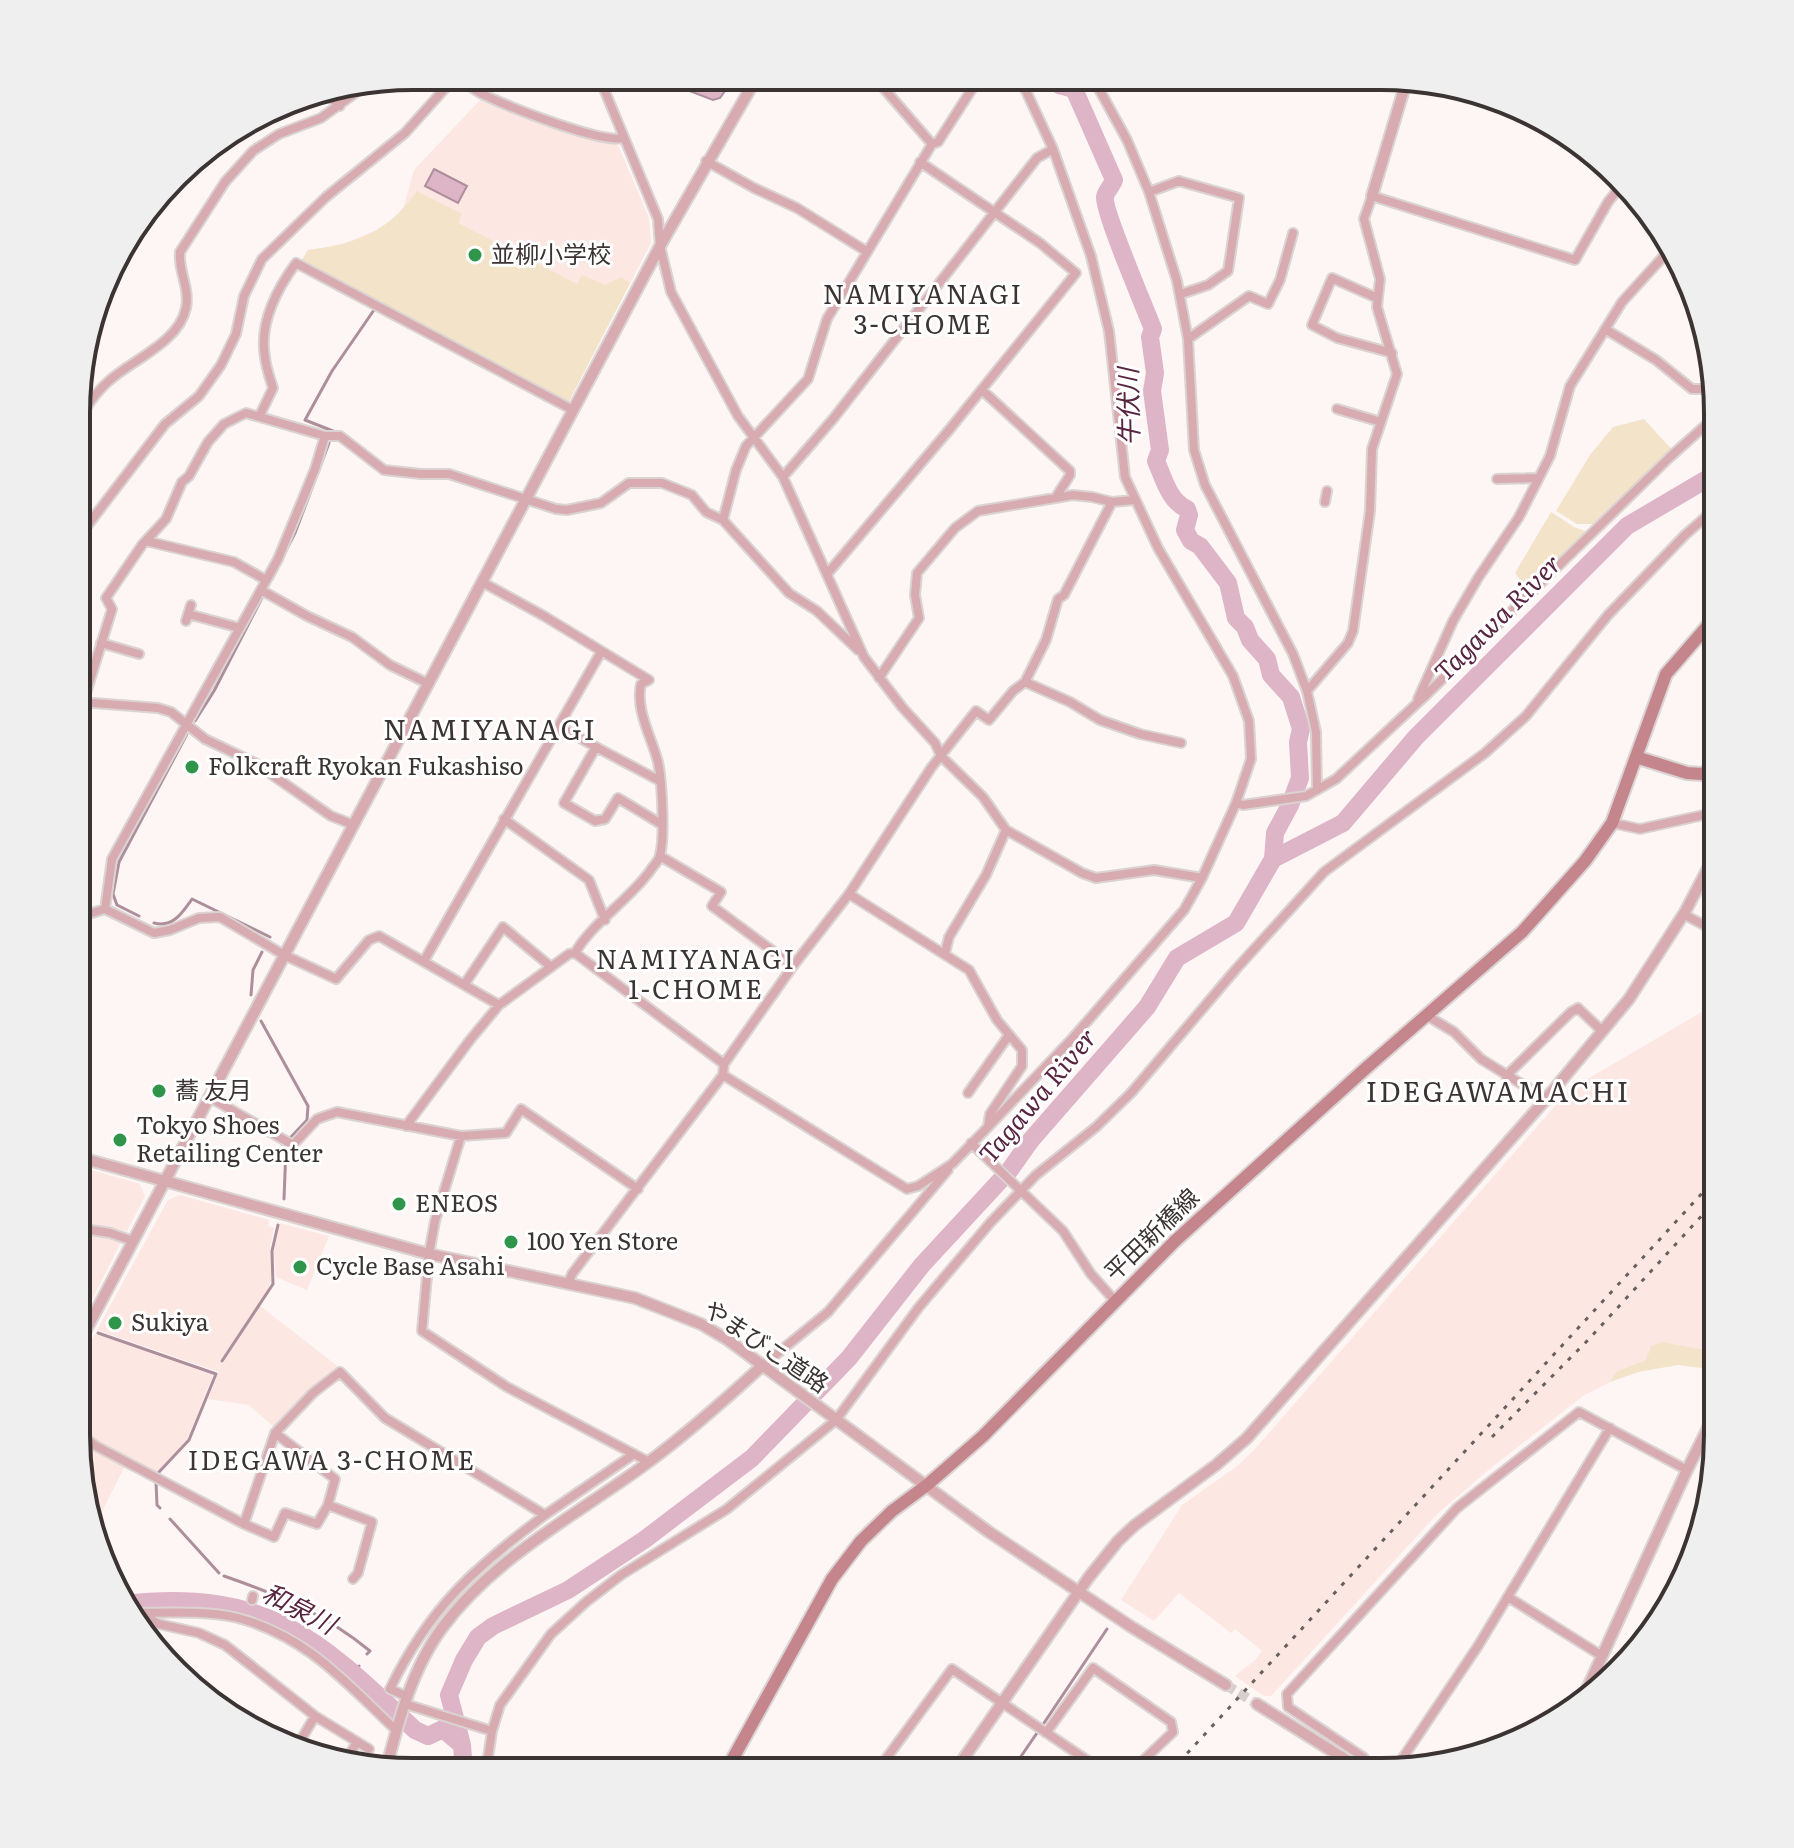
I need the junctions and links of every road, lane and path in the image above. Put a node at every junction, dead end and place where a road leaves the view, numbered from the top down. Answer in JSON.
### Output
{"nodes":[{"id":1,"x":443,"y":90,"type":"edge"},
{"id":2,"x":476,"y":90,"type":"edge"},
{"id":3,"x":604,"y":90,"type":"edge"},
{"id":4,"x":749,"y":90,"type":"edge"},
{"id":5,"x":885,"y":90,"type":"edge"},
{"id":6,"x":971,"y":90,"type":"edge"},
{"id":7,"x":1026,"y":90,"type":"edge"},
{"id":8,"x":1100,"y":90,"type":"edge"},
{"id":9,"x":1403,"y":91,"type":"edge"},
{"id":10,"x":353,"y":96,"type":"edge"},
{"id":11,"x":333,"y":100,"type":"edge"},
{"id":12,"x":340,"y":106,"type":"junction"},
{"id":13,"x":624,"y":138,"type":"junction"},
{"id":14,"x":932,"y":144,"type":"junction"},
{"id":15,"x":1053,"y":149,"type":"junction"},
{"id":16,"x":706,"y":161,"type":"junction"},
{"id":17,"x":920,"y":162,"type":"junction"},
{"id":18,"x":1149,"y":192,"type":"junction"},
{"id":19,"x":1616,"y":192,"type":"edge"},
{"id":20,"x":1372,"y":196,"type":"junction"},
{"id":21,"x":997,"y":212,"type":"junction"},
{"id":22,"x":1293,"y":233,"type":"dead end"},
{"id":23,"x":660,"y":246,"type":"junction"},
{"id":24,"x":866,"y":251,"type":"junction"},
{"id":25,"x":1664,"y":256,"type":"edge"},
{"id":26,"x":1181,"y":294,"type":"junction"},
{"id":27,"x":1377,"y":298,"type":"junction"},
{"id":28,"x":1605,"y":329,"type":"junction"},
{"id":29,"x":1188,"y":339,"type":"junction"},
{"id":30,"x":1392,"y":353,"type":"junction"},
{"id":31,"x":1703,"y":389,"type":"edge"},
{"id":32,"x":982,"y":390,"type":"junction"},
{"id":33,"x":91,"y":401,"type":"edge"},
{"id":34,"x":1337,"y":409,"type":"dead end"},
{"id":35,"x":573,"y":410,"type":"junction"},
{"id":36,"x":260,"y":415,"type":"junction"},
{"id":37,"x":1381,"y":422,"type":"junction"},
{"id":38,"x":1704,"y":427,"type":"edge"},
{"id":39,"x":325,"y":436,"type":"junction"},
{"id":40,"x":755,"y":437,"type":"junction"},
{"id":41,"x":783,"y":477,"type":"junction"},
{"id":42,"x":1538,"y":478,"type":"junction"},
{"id":43,"x":1497,"y":479,"type":"dead end"},
{"id":44,"x":1327,"y":491,"type":"dead end"},
{"id":45,"x":1056,"y":497,"type":"junction"},
{"id":46,"x":527,"y":499,"type":"junction"},
{"id":47,"x":1134,"y":500,"type":"junction"},
{"id":48,"x":1112,"y":502,"type":"junction"},
{"id":49,"x":1325,"y":502,"type":"dead end"},
{"id":50,"x":1704,"y":518,"type":"edge"},
{"id":51,"x":723,"y":520,"type":"junction"},
{"id":52,"x":90,"y":522,"type":"edge"},
{"id":53,"x":146,"y":541,"type":"junction"},
{"id":54,"x":828,"y":573,"type":"junction"},
{"id":55,"x":266,"y":580,"type":"junction"},
{"id":56,"x":482,"y":582,"type":"junction"},
{"id":57,"x":261,"y":590,"type":"junction"},
{"id":58,"x":188,"y":613,"type":"dead end"},
{"id":59,"x":240,"y":628,"type":"junction"},
{"id":60,"x":1704,"y":630,"type":"edge"},
{"id":61,"x":101,"y":643,"type":"junction"},
{"id":62,"x":601,"y":652,"type":"junction"},
{"id":63,"x":139,"y":654,"type":"dead end"},
{"id":64,"x":864,"y":657,"type":"junction"},
{"id":65,"x":90,"y":678,"type":"edge"},
{"id":66,"x":879,"y":678,"type":"junction"},
{"id":67,"x":1025,"y":682,"type":"junction"},
{"id":68,"x":429,"y":684,"type":"junction"},
{"id":69,"x":1307,"y":691,"type":"junction"},
{"id":70,"x":90,"y":704,"type":"edge"},
{"id":71,"x":1416,"y":705,"type":"junction"},
{"id":72,"x":187,"y":724,"type":"junction"},
{"id":73,"x":559,"y":726,"type":"junction"},
{"id":74,"x":1181,"y":743,"type":"dead end"},
{"id":75,"x":596,"y":747,"type":"junction"},
{"id":76,"x":941,"y":756,"type":"junction"},
{"id":77,"x":1636,"y":757,"type":"junction"},
{"id":78,"x":1704,"y":773,"type":"edge"},
{"id":79,"x":660,"y":781,"type":"junction"},
{"id":80,"x":1317,"y":790,"type":"junction"},
{"id":81,"x":1237,"y":804,"type":"junction"},
{"id":82,"x":1704,"y":815,"type":"edge"},
{"id":83,"x":504,"y":819,"type":"junction"},
{"id":84,"x":1612,"y":823,"type":"junction"},
{"id":85,"x":661,"y":824,"type":"junction"},
{"id":86,"x":354,"y":825,"type":"junction"},
{"id":87,"x":1006,"y":830,"type":"junction"},
{"id":88,"x":660,"y":856,"type":"junction"},
{"id":89,"x":1704,"y":875,"type":"edge"},
{"id":90,"x":1202,"y":878,"type":"junction"},
{"id":91,"x":849,"y":894,"type":"junction"},
{"id":92,"x":105,"y":909,"type":"junction"},
{"id":93,"x":90,"y":914,"type":"edge"},
{"id":94,"x":1683,"y":914,"type":"junction"},
{"id":95,"x":605,"y":920,"type":"junction"},
{"id":96,"x":1704,"y":925,"type":"edge"},
{"id":97,"x":575,"y":953,"type":"junction"},
{"id":98,"x":945,"y":953,"type":"junction"},
{"id":99,"x":284,"y":955,"type":"junction"},
{"id":100,"x":424,"y":961,"type":"junction"},
{"id":101,"x":550,"y":966,"type":"junction"},
{"id":102,"x":793,"y":966,"type":"junction"},
{"id":103,"x":464,"y":985,"type":"junction"},
{"id":104,"x":499,"y":1005,"type":"junction"},
{"id":105,"x":1426,"y":1015,"type":"junction"},
{"id":106,"x":1602,"y":1031,"type":"junction"},
{"id":107,"x":1009,"y":1035,"type":"junction"},
{"id":108,"x":724,"y":1064,"type":"junction"},
{"id":109,"x":723,"y":1075,"type":"junction"},
{"id":110,"x":1506,"y":1076,"type":"junction"},
{"id":111,"x":968,"y":1093,"type":"dead end"},
{"id":112,"x":209,"y":1097,"type":"junction"},
{"id":113,"x":1546,"y":1099,"type":"junction"},
{"id":114,"x":406,"y":1126,"type":"junction"},
{"id":115,"x":988,"y":1127,"type":"junction"},
{"id":116,"x":461,"y":1136,"type":"junction"},
{"id":117,"x":974,"y":1145,"type":"junction"},
{"id":118,"x":90,"y":1160,"type":"edge"},
{"id":119,"x":952,"y":1164,"type":"junction"},
{"id":120,"x":164,"y":1181,"type":"junction"},
{"id":121,"x":638,"y":1189,"type":"junction"},
{"id":122,"x":1021,"y":1190,"type":"junction"},
{"id":123,"x":90,"y":1230,"type":"edge"},
{"id":124,"x":133,"y":1241,"type":"junction"},
{"id":125,"x":429,"y":1254,"type":"junction"},
{"id":126,"x":568,"y":1284,"type":"junction"},
{"id":127,"x":1115,"y":1301,"type":"junction"},
{"id":128,"x":90,"y":1322,"type":"edge"},
{"id":129,"x":762,"y":1366,"type":"junction"},
{"id":130,"x":834,"y":1418,"type":"junction"},
{"id":131,"x":1610,"y":1428,"type":"junction"},
{"id":132,"x":275,"y":1433,"type":"junction"},
{"id":133,"x":1704,"y":1436,"type":"edge"},
{"id":134,"x":90,"y":1442,"type":"edge"},
{"id":135,"x":634,"y":1454,"type":"junction"},
{"id":136,"x":649,"y":1462,"type":"junction"},
{"id":137,"x":1687,"y":1470,"type":"junction"},
{"id":138,"x":927,"y":1485,"type":"junction"},
{"id":139,"x":328,"y":1505,"type":"junction"},
{"id":140,"x":545,"y":1515,"type":"junction"},
{"id":141,"x":244,"y":1524,"type":"junction"},
{"id":142,"x":274,"y":1537,"type":"junction"},
{"id":143,"x":284,"y":1541,"type":"dead end"},
{"id":144,"x":353,"y":1579,"type":"dead end"},
{"id":145,"x":1080,"y":1591,"type":"junction"},
{"id":146,"x":1508,"y":1597,"type":"junction"},
{"id":147,"x":143,"y":1613,"type":"edge"},
{"id":148,"x":145,"y":1616,"type":"edge"},
{"id":149,"x":1602,"y":1656,"type":"junction"},
{"id":150,"x":1600,"y":1672,"type":"edge"},
{"id":151,"x":1226,"y":1685,"type":"tunnel mouth"},
{"id":152,"x":1002,"y":1703,"type":"junction"},
{"id":153,"x":405,"y":1704,"type":"junction"},
{"id":154,"x":1257,"y":1704,"type":"tunnel mouth"},
{"id":155,"x":315,"y":1716,"type":"junction"},
{"id":156,"x":397,"y":1728,"type":"junction"},
{"id":157,"x":490,"y":1730,"type":"junction"},
{"id":158,"x":1046,"y":1733,"type":"junction"},
{"id":159,"x":302,"y":1738,"type":"edge"},
{"id":160,"x":357,"y":1742,"type":"junction"},
{"id":161,"x":369,"y":1749,"type":"dead end"},
{"id":162,"x":351,"y":1752,"type":"edge"},
{"id":163,"x":1341,"y":1756,"type":"joint"},
{"id":164,"x":389,"y":1757,"type":"edge"},
{"id":165,"x":1403,"y":1757,"type":"edge"},
{"id":166,"x":487,"y":1758,"type":"edge"},
{"id":167,"x":733,"y":1758,"type":"edge"},
{"id":168,"x":887,"y":1758,"type":"edge"},
{"id":169,"x":964,"y":1758,"type":"edge"},
{"id":170,"x":1084,"y":1758,"type":"edge"},
{"id":171,"x":1146,"y":1758,"type":"edge"},
{"id":172,"x":1344,"y":1758,"type":"edge"},
{"id":173,"x":1364,"y":1758,"type":"edge"}],
"edges":[{"from":1,"to":52,"type":"street"},
{"from":2,"to":13,"type":"street"},
{"from":3,"to":13,"type":"street"},
{"from":4,"to":16,"type":"street"},
{"from":5,"to":14,"type":"street"},
{"from":6,"to":14,"type":"street"},
{"from":7,"to":15,"type":"street"},
{"from":8,"to":18,"type":"street"},
{"from":9,"to":20,"type":"street"},
{"from":10,"to":12,"type":"street"},
{"from":11,"to":12,"type":"street"},
{"from":12,"to":33,"type":"street"},
{"from":13,"to":23,"type":"street"},
{"from":14,"to":17,"type":"street"},
{"from":15,"to":21,"type":"street"},
{"from":15,"to":47,"type":"street"},
{"from":16,"to":23,"type":"street"},
{"from":16,"to":24,"type":"street"},
{"from":17,"to":21,"type":"street"},
{"from":17,"to":24,"type":"street"},
{"from":18,"to":26,"type":"street"},
{"from":18,"to":26,"type":"street"},
{"from":19,"to":20,"type":"street"},
{"from":20,"to":27,"type":"street"},
{"from":21,"to":32,"type":"street"},
{"from":21,"to":41,"type":"street"},
{"from":22,"to":29,"type":"street"},
{"from":23,"to":35,"type":"street"},
{"from":23,"to":40,"type":"street"},
{"from":24,"to":40,"type":"street"},
{"from":25,"to":28,"type":"street"},
{"from":26,"to":29,"type":"street"},
{"from":27,"to":30,"type":"street"},
{"from":27,"to":30,"type":"street"},
{"from":28,"to":31,"type":"street"},
{"from":28,"to":42,"type":"street"},
{"from":29,"to":69,"type":"street"},
{"from":30,"to":37,"type":"street"},
{"from":32,"to":45,"type":"street"},
{"from":32,"to":54,"type":"street"},
{"from":34,"to":37,"type":"street"},
{"from":35,"to":36,"type":"street"},
{"from":35,"to":46,"type":"street"},
{"from":36,"to":39,"type":"street"},
{"from":36,"to":53,"type":"street"},
{"from":37,"to":69,"type":"street"},
{"from":38,"to":71,"type":"street"},
{"from":39,"to":46,"type":"street"},
{"from":39,"to":55,"type":"street"},
{"from":40,"to":41,"type":"street"},
{"from":40,"to":51,"type":"street"},
{"from":41,"to":54,"type":"street"},
{"from":42,"to":43,"type":"street"},
{"from":42,"to":71,"type":"street"},
{"from":44,"to":49,"type":"street"},
{"from":45,"to":48,"type":"street"},
{"from":45,"to":66,"type":"street"},
{"from":46,"to":51,"type":"street"},
{"from":46,"to":56,"type":"street"},
{"from":47,"to":48,"type":"street"},
{"from":47,"to":81,"type":"street"},
{"from":48,"to":67,"type":"street"},
{"from":50,"to":122,"type":"street"},
{"from":51,"to":64,"type":"street"},
{"from":53,"to":55,"type":"street"},
{"from":53,"to":61,"type":"street"},
{"from":54,"to":64,"type":"street"},
{"from":55,"to":57,"type":"street"},
{"from":56,"to":62,"type":"street"},
{"from":56,"to":68,"type":"street"},
{"from":57,"to":59,"type":"street"},
{"from":57,"to":68,"type":"street"},
{"from":58,"to":59,"type":"street"},
{"from":59,"to":72,"type":"street"},
{"from":60,"to":77,"type":"main road","name":"平田新橋線"},
{"from":61,"to":63,"type":"street"},
{"from":61,"to":65,"type":"street"},
{"from":62,"to":73,"type":"street"},
{"from":62,"to":79,"type":"street"},
{"from":64,"to":66,"type":"street"},
{"from":66,"to":76,"type":"street"},
{"from":67,"to":74,"type":"street"},
{"from":67,"to":76,"type":"street"},
{"from":68,"to":86,"type":"street"},
{"from":69,"to":80,"type":"street"},
{"from":70,"to":72,"type":"street"},
{"from":71,"to":80,"type":"street"},
{"from":72,"to":86,"type":"street"},
{"from":72,"to":92,"type":"street"},
{"from":73,"to":75,"type":"street"},
{"from":73,"to":83,"type":"street"},
{"from":75,"to":79,"type":"street"},
{"from":75,"to":85,"type":"street"},
{"from":76,"to":87,"type":"street"},
{"from":76,"to":91,"type":"street"},
{"from":77,"to":78,"type":"main road"},
{"from":77,"to":84,"type":"main road","name":"平田新橋線"},
{"from":79,"to":85,"type":"street"},
{"from":80,"to":81,"type":"street"},
{"from":81,"to":90,"type":"street"},
{"from":82,"to":84,"type":"street"},
{"from":83,"to":95,"type":"street"},
{"from":83,"to":100,"type":"street"},
{"from":84,"to":105,"type":"main road","name":"平田新橋線"},
{"from":85,"to":88,"type":"street"},
{"from":86,"to":99,"type":"street"},
{"from":87,"to":90,"type":"street"},
{"from":87,"to":98,"type":"street"},
{"from":88,"to":95,"type":"street"},
{"from":88,"to":102,"type":"street"},
{"from":89,"to":94,"type":"street"},
{"from":90,"to":115,"type":"street"},
{"from":91,"to":98,"type":"street"},
{"from":91,"to":102,"type":"street"},
{"from":92,"to":93,"type":"street"},
{"from":92,"to":99,"type":"street"},
{"from":94,"to":96,"type":"street"},
{"from":94,"to":106,"type":"street"},
{"from":95,"to":97,"type":"street"},
{"from":97,"to":101,"type":"street"},
{"from":97,"to":108,"type":"street"},
{"from":98,"to":107,"type":"street"},
{"from":99,"to":100,"type":"street"},
{"from":99,"to":112,"type":"street"},
{"from":100,"to":103,"type":"street"},
{"from":101,"to":103,"type":"street"},
{"from":101,"to":104,"type":"street"},
{"from":102,"to":108,"type":"street"},
{"from":103,"to":104,"type":"street"},
{"from":104,"to":114,"type":"street"},
{"from":105,"to":110,"type":"street"},
{"from":105,"to":127,"type":"main road","name":"平田新橋線"},
{"from":106,"to":110,"type":"street"},
{"from":106,"to":113,"type":"street"},
{"from":107,"to":111,"type":"street"},
{"from":107,"to":115,"type":"street"},
{"from":108,"to":109,"type":"street"},
{"from":109,"to":119,"type":"street"},
{"from":109,"to":121,"type":"street"},
{"from":110,"to":113,"type":"street"},
{"from":112,"to":114,"type":"street"},
{"from":112,"to":120,"type":"street"},
{"from":113,"to":145,"type":"street"},
{"from":114,"to":116,"type":"street"},
{"from":115,"to":117,"type":"street"},
{"from":116,"to":121,"type":"street"},
{"from":116,"to":125,"type":"street"},
{"from":117,"to":119,"type":"street"},
{"from":117,"to":122,"type":"street"},
{"from":118,"to":120,"type":"street","name":"やまびこ道路"},
{"from":119,"to":129,"type":"street"},
{"from":120,"to":124,"type":"street"},
{"from":120,"to":125,"type":"street","name":"やまびこ道路"},
{"from":121,"to":126,"type":"street"},
{"from":122,"to":127,"type":"street"},
{"from":122,"to":130,"type":"street"},
{"from":123,"to":124,"type":"street"},
{"from":124,"to":128,"type":"street"},
{"from":125,"to":126,"type":"street","name":"やまびこ道路"},
{"from":125,"to":135,"type":"street"},
{"from":126,"to":129,"type":"street","name":"やまびこ道路"},
{"from":127,"to":138,"type":"main road","name":"平田新橋線"},
{"from":129,"to":130,"type":"street","name":"やまびこ道路"},
{"from":129,"to":136,"type":"street"},
{"from":130,"to":138,"type":"street","name":"やまびこ道路"},
{"from":130,"to":157,"type":"street"},
{"from":131,"to":137,"type":"street"},
{"from":131,"to":146,"type":"street"},
{"from":131,"to":173,"type":"street"},
{"from":132,"to":139,"type":"street"},
{"from":132,"to":140,"type":"street"},
{"from":132,"to":141,"type":"street"},
{"from":133,"to":137,"type":"street"},
{"from":134,"to":141,"type":"street"},
{"from":135,"to":136,"type":"street"},
{"from":135,"to":140,"type":"street"},
{"from":136,"to":153,"type":"street"},
{"from":137,"to":149,"type":"street"},
{"from":138,"to":145,"type":"street","name":"やまびこ道路"},
{"from":138,"to":167,"type":"main road","name":"平田新橋線"},
{"from":139,"to":142,"type":"street"},
{"from":139,"to":144,"type":"street"},
{"from":140,"to":153,"type":"street"},
{"from":141,"to":142,"type":"street"},
{"from":142,"to":143,"type":"street"},
{"from":145,"to":151,"type":"street","name":"やまびこ道路"},
{"from":145,"to":152,"type":"street"},
{"from":146,"to":149,"type":"street"},
{"from":146,"to":165,"type":"street"},
{"from":147,"to":156,"type":"street"},
{"from":148,"to":155,"type":"street"},
{"from":149,"to":150,"type":"street"},
{"from":152,"to":158,"type":"street"},
{"from":152,"to":168,"type":"street"},
{"from":152,"to":169,"type":"street"},
{"from":153,"to":156,"type":"street"},
{"from":153,"to":157,"type":"street"},
{"from":154,"to":163,"type":"street"},
{"from":155,"to":159,"type":"street"},
{"from":155,"to":160,"type":"street"},
{"from":156,"to":164,"type":"street"},
{"from":157,"to":166,"type":"street"},
{"from":158,"to":170,"type":"street"},
{"from":158,"to":171,"type":"street"},
{"from":160,"to":161,"type":"street"},
{"from":160,"to":162,"type":"street"},
{"from":163,"to":172,"type":"street"}]}
